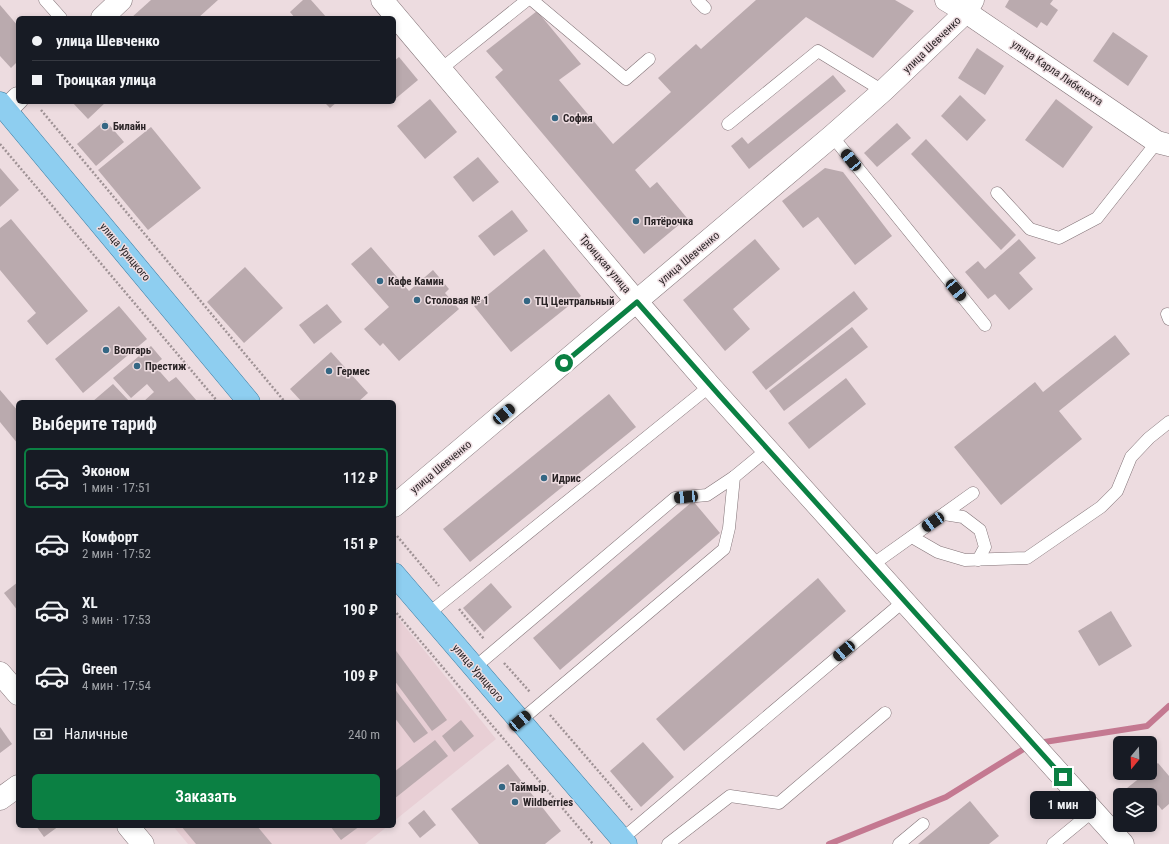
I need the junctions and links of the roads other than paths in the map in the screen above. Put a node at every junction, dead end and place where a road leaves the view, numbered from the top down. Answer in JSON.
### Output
{"nodes":[{"id":1,"x":45,"y":0,"type":"edge"},
{"id":2,"x":121,"y":0,"type":"edge"},
{"id":3,"x":382,"y":0,"type":"edge"},
{"id":4,"x":527,"y":0,"type":"edge"},
{"id":5,"x":532,"y":0,"type":"edge"},
{"id":6,"x":946,"y":0,"type":"edge"},
{"id":7,"x":970,"y":6,"type":"edge"},
{"id":8,"x":59,"y":16,"type":"edge"},
{"id":9,"x":104,"y":16,"type":"edge"},
{"id":10,"x":396,"y":16,"type":"edge"},
{"id":11,"x":396,"y":16,"type":"edge"},
{"id":12,"x":649,"y":59,"type":"dead end"},
{"id":13,"x":442,"y":69,"type":"junction"},
{"id":14,"x":883,"y":91,"type":"junction"},
{"id":15,"x":8,"y":104,"type":"edge"},
{"id":16,"x":728,"y":124,"type":"dead end"},
{"id":17,"x":832,"y":136,"type":"junction"},
{"id":18,"x":1163,"y":143,"type":"edge"},
{"id":19,"x":997,"y":193,"type":"dead end"},
{"id":20,"x":637,"y":302,"type":"junction"},
{"id":21,"x":985,"y":325,"type":"dead end"},
{"id":22,"x":710,"y":386,"type":"junction"},
{"id":23,"x":248,"y":400,"type":"edge"},
{"id":24,"x":1169,"y":422,"type":"edge"},
{"id":25,"x":768,"y":449,"type":"junction"},
{"id":26,"x":734,"y":477,"type":"junction"},
{"id":27,"x":973,"y":494,"type":"dead end"},
{"id":28,"x":396,"y":504,"type":"edge"},
{"id":29,"x":944,"y":514,"type":"junction"},
{"id":30,"x":912,"y":537,"type":"junction"},
{"id":31,"x":978,"y":560,"type":"junction"},
{"id":32,"x":872,"y":566,"type":"junction"},
{"id":33,"x":396,"y":576,"type":"edge"},
{"id":34,"x":904,"y":601,"type":"junction"},
{"id":35,"x":428,"y":614,"type":"junction"},
{"id":36,"x":474,"y":668,"type":"junction"},
{"id":37,"x":0,"y":673,"type":"edge"},
{"id":38,"x":16,"y":692,"type":"edge"},
{"id":39,"x":885,"y":713,"type":"dead end"},
{"id":40,"x":520,"y":721,"type":"junction"},
{"id":41,"x":16,"y":787,"type":"edge"},
{"id":42,"x":0,"y":799,"type":"edge"},
{"id":43,"x":1093,"y":811,"type":"junction"},
{"id":44,"x":923,"y":824,"type":"dead end"},
{"id":45,"x":130,"y":828,"type":"edge"},
{"id":46,"x":624,"y":842,"type":"edge"},
{"id":47,"x":143,"y":844,"type":"edge"},
{"id":48,"x":668,"y":844,"type":"edge"},
{"id":49,"x":899,"y":844,"type":"edge"},
{"id":50,"x":1053,"y":844,"type":"edge"},
{"id":51,"x":1123,"y":844,"type":"edge"}],
"edges":[{"from":1,"to":8,"type":"lane"},
{"from":2,"to":9,"type":"street"},
{"from":3,"to":11,"type":"street","name":"Троицкая улица"},
{"from":4,"to":13,"type":"lane"},
{"from":5,"to":12,"type":"lane"},
{"from":6,"to":7,"type":"street","name":"улица Карла Либкнехта"},
{"from":7,"to":14,"type":"street","name":"улица Шевченко"},
{"from":7,"to":18,"type":"street","name":"улица Карла Либкнехта"},
{"from":10,"to":13,"type":"street","name":"Троицкая улица"},
{"from":13,"to":20,"type":"street","name":"Троицкая улица"},
{"from":14,"to":16,"type":"lane"},
{"from":14,"to":17,"type":"street","name":"улица Шевченко"},
{"from":15,"to":23,"type":"main road","name":"улица Урицкого"},
{"from":17,"to":20,"type":"street","name":"улица Шевченко"},
{"from":17,"to":21,"type":"lane"},
{"from":18,"to":19,"type":"lane"},
{"from":20,"to":22,"type":"street","name":"Троицкая улица"},
{"from":20,"to":28,"type":"street","name":"улица Шевченко"},
{"from":22,"to":25,"type":"street","name":"Троицкая улица"},
{"from":22,"to":35,"type":"lane"},
{"from":24,"to":31,"type":"lane"},
{"from":25,"to":26,"type":"lane"},
{"from":25,"to":32,"type":"street","name":"Троицкая улица"},
{"from":26,"to":36,"type":"lane"},
{"from":26,"to":40,"type":"lane"},
{"from":27,"to":29,"type":"lane"},
{"from":29,"to":30,"type":"lane"},
{"from":29,"to":31,"type":"lane"},
{"from":30,"to":31,"type":"lane"},
{"from":30,"to":32,"type":"lane"},
{"from":32,"to":34,"type":"street","name":"Троицкая улица"},
{"from":33,"to":35,"type":"main road","name":"улица Урицкого"},
{"from":34,"to":43,"type":"street","name":"Троицкая улица"},
{"from":34,"to":46,"type":"lane"},
{"from":35,"to":36,"type":"main road","name":"улица Урицкого"},
{"from":36,"to":40,"type":"main road","name":"улица Урицкого"},
{"from":37,"to":38,"type":"street"},
{"from":39,"to":48,"type":"lane"},
{"from":40,"to":46,"type":"main road","name":"улица Урицкого"},
{"from":41,"to":42,"type":"street"},
{"from":43,"to":50,"type":"lane"},
{"from":43,"to":51,"type":"street","name":"Троицкая улица"},
{"from":44,"to":49,"type":"lane"},
{"from":45,"to":47,"type":"street"}]}
